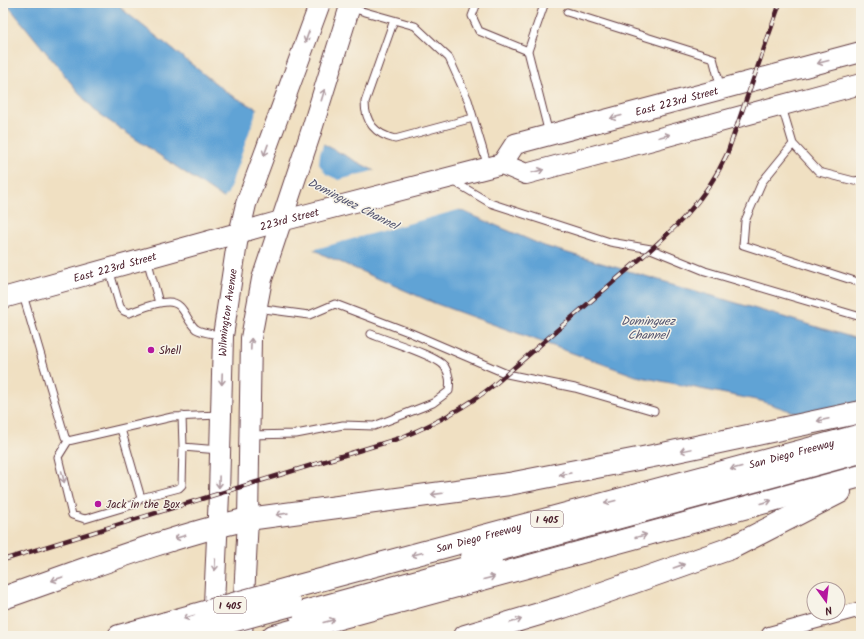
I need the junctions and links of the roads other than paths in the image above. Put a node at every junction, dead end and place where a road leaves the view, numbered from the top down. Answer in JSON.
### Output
{"nodes":[{"id":1,"x":320,"y":3,"type":"edge"},
{"id":2,"x":477,"y":3,"type":"edge"},
{"id":3,"x":538,"y":3,"type":"edge"},
{"id":4,"x":350,"y":5,"type":"edge"},
{"id":5,"x":567,"y":12,"type":"dead end"},
{"id":6,"x":394,"y":20,"type":"junction"},
{"id":7,"x":528,"y":51,"type":"junction"},
{"id":8,"x":861,"y":52,"type":"edge"},
{"id":9,"x":861,"y":84,"type":"edge"},
{"id":10,"x":721,"y":89,"type":"junction"},
{"id":11,"x":782,"y":105,"type":"junction"},
{"id":12,"x":473,"y":118,"type":"junction"},
{"id":13,"x":550,"y":135,"type":"junction"},
{"id":14,"x":793,"y":144,"type":"junction"},
{"id":15,"x":495,"y":165,"type":"junction"},
{"id":16,"x":448,"y":178,"type":"junction"},
{"id":17,"x":861,"y":180,"type":"edge"},
{"id":18,"x":280,"y":221,"type":"junction"},
{"id":19,"x":234,"y":238,"type":"junction"},
{"id":20,"x":146,"y":259,"type":"junction"},
{"id":21,"x":109,"y":269,"type":"junction"},
{"id":22,"x":861,"y":283,"type":"edge"},
{"id":23,"x":22,"y":292,"type":"junction"},
{"id":24,"x":3,"y":298,"type":"edge"},
{"id":25,"x":159,"y":303,"type":"junction"},
{"id":26,"x":257,"y":308,"type":"junction"},
{"id":27,"x":861,"y":317,"type":"edge"},
{"id":28,"x":370,"y":334,"type":"dead end"},
{"id":29,"x":223,"y":336,"type":"junction"},
{"id":30,"x":654,"y":411,"type":"dead end"},
{"id":31,"x":861,"y":412,"type":"edge"},
{"id":32,"x":221,"y":415,"type":"junction"},
{"id":33,"x":182,"y":416,"type":"junction"},
{"id":34,"x":250,"y":427,"type":"junction"},
{"id":35,"x":121,"y":429,"type":"junction"},
{"id":36,"x":861,"y":435,"type":"edge"},
{"id":37,"x":68,"y":441,"type":"junction"},
{"id":38,"x":183,"y":447,"type":"junction"},
{"id":39,"x":220,"y":450,"type":"junction"},
{"id":40,"x":854,"y":466,"type":"edge"},
{"id":41,"x":140,"y":498,"type":"junction"},
{"id":42,"x":248,"y":519,"type":"junction"},
{"id":43,"x":217,"y":526,"type":"junction"},
{"id":44,"x":3,"y":598,"type":"edge"},
{"id":45,"x":861,"y":609,"type":"edge"},
{"id":46,"x":288,"y":615,"type":"edge"},
{"id":47,"x":172,"y":630,"type":"edge"},
{"id":48,"x":769,"y":634,"type":"dead end"},
{"id":49,"x":119,"y":636,"type":"edge"},
{"id":50,"x":212,"y":636,"type":"edge"},
{"id":51,"x":217,"y":636,"type":"edge"},
{"id":52,"x":242,"y":636,"type":"edge"},
{"id":53,"x":465,"y":636,"type":"edge"}],
"edges":[{"from":1,"to":19,"type":"main road","name":"Wilmington Avenue","one_way":true},
{"from":2,"to":7,"type":"lane"},
{"from":3,"to":7,"type":"lane"},
{"from":4,"to":6,"type":"lane"},
{"from":18,"to":4,"type":"main road","one_way":true},
{"from":5,"to":10,"type":"lane"},
{"from":6,"to":12,"type":"lane"},
{"from":6,"to":12,"type":"lane"},
{"from":7,"to":13,"type":"lane"},
{"from":8,"to":10,"type":"main road","name":"East 223rd Street","one_way":true},
{"from":9,"to":11,"type":"main road"},
{"from":10,"to":13,"type":"main road","name":"East 223rd Street","one_way":true},
{"from":11,"to":14,"type":"lane"},
{"from":15,"to":11,"type":"main road","one_way":true},
{"from":12,"to":15,"type":"lane"},
{"from":13,"to":15,"type":"main road","name":"East 223rd Street"},
{"from":14,"to":17,"type":"lane"},
{"from":14,"to":22,"type":"lane"},
{"from":15,"to":16,"type":"main road"},
{"from":16,"to":18,"type":"main road","name":"223rd Street"},
{"from":16,"to":27,"type":"lane"},
{"from":18,"to":19,"type":"main road","name":"223rd Street"},
{"from":18,"to":26,"type":"main road"},
{"from":19,"to":20,"type":"main road","name":"East 223rd Street"},
{"from":19,"to":29,"type":"main road","name":"Wilmington Avenue"},
{"from":20,"to":21,"type":"main road","name":"East 223rd Street"},
{"from":20,"to":25,"type":"lane"},
{"from":21,"to":23,"type":"main road","name":"East 223rd Street"},
{"from":21,"to":25,"type":"lane"},
{"from":23,"to":24,"type":"main road","name":"East 223rd Street"},
{"from":23,"to":37,"type":"lane"},
{"from":25,"to":29,"type":"lane"},
{"from":26,"to":30,"type":"lane"},
{"from":34,"to":26,"type":"main road","one_way":true},
{"from":28,"to":34,"type":"lane"},
{"from":29,"to":32,"type":"main road","name":"Wilmington Avenue","one_way":true},
{"from":31,"to":42,"type":"highway","one_way":true},
{"from":32,"to":33,"type":"lane"},
{"from":32,"to":34,"type":"main road"},
{"from":32,"to":39,"type":"main road","name":"Wilmington Avenue"},
{"from":33,"to":35,"type":"lane"},
{"from":33,"to":38,"type":"lane"},
{"from":34,"to":42,"type":"main road"},
{"from":35,"to":37,"type":"lane"},
{"from":35,"to":41,"type":"lane"},
{"from":36,"to":46,"type":"highway","name":"San Diego Freeway","number":"I 405","one_way":true},
{"from":37,"to":41,"type":"lane","one_way":true},
{"from":38,"to":39,"type":"lane"},
{"from":38,"to":41,"type":"lane"},
{"from":39,"to":43,"type":"main road","name":"Wilmington Avenue","one_way":true},
{"from":40,"to":46,"type":"highway"},
{"from":46,"to":40,"type":"highway","name":"San Diego Freeway","number":"I 405","one_way":true},
{"from":53,"to":40,"type":"highway","one_way":true},
{"from":42,"to":43,"type":"highway"},
{"from":42,"to":52,"type":"main road"},
{"from":43,"to":44,"type":"highway","one_way":true},
{"from":43,"to":50,"type":"main road","name":"Wilmington Avenue","one_way":true},
{"from":45,"to":48,"type":"street"},
{"from":46,"to":47,"type":"highway","name":"San Diego Freeway","number":"I 405","one_way":true,"bridge":true},
{"from":46,"to":51,"type":"highway"},
{"from":47,"to":49,"type":"highway","name":"San Diego Freeway","number":"I 405"}]}
